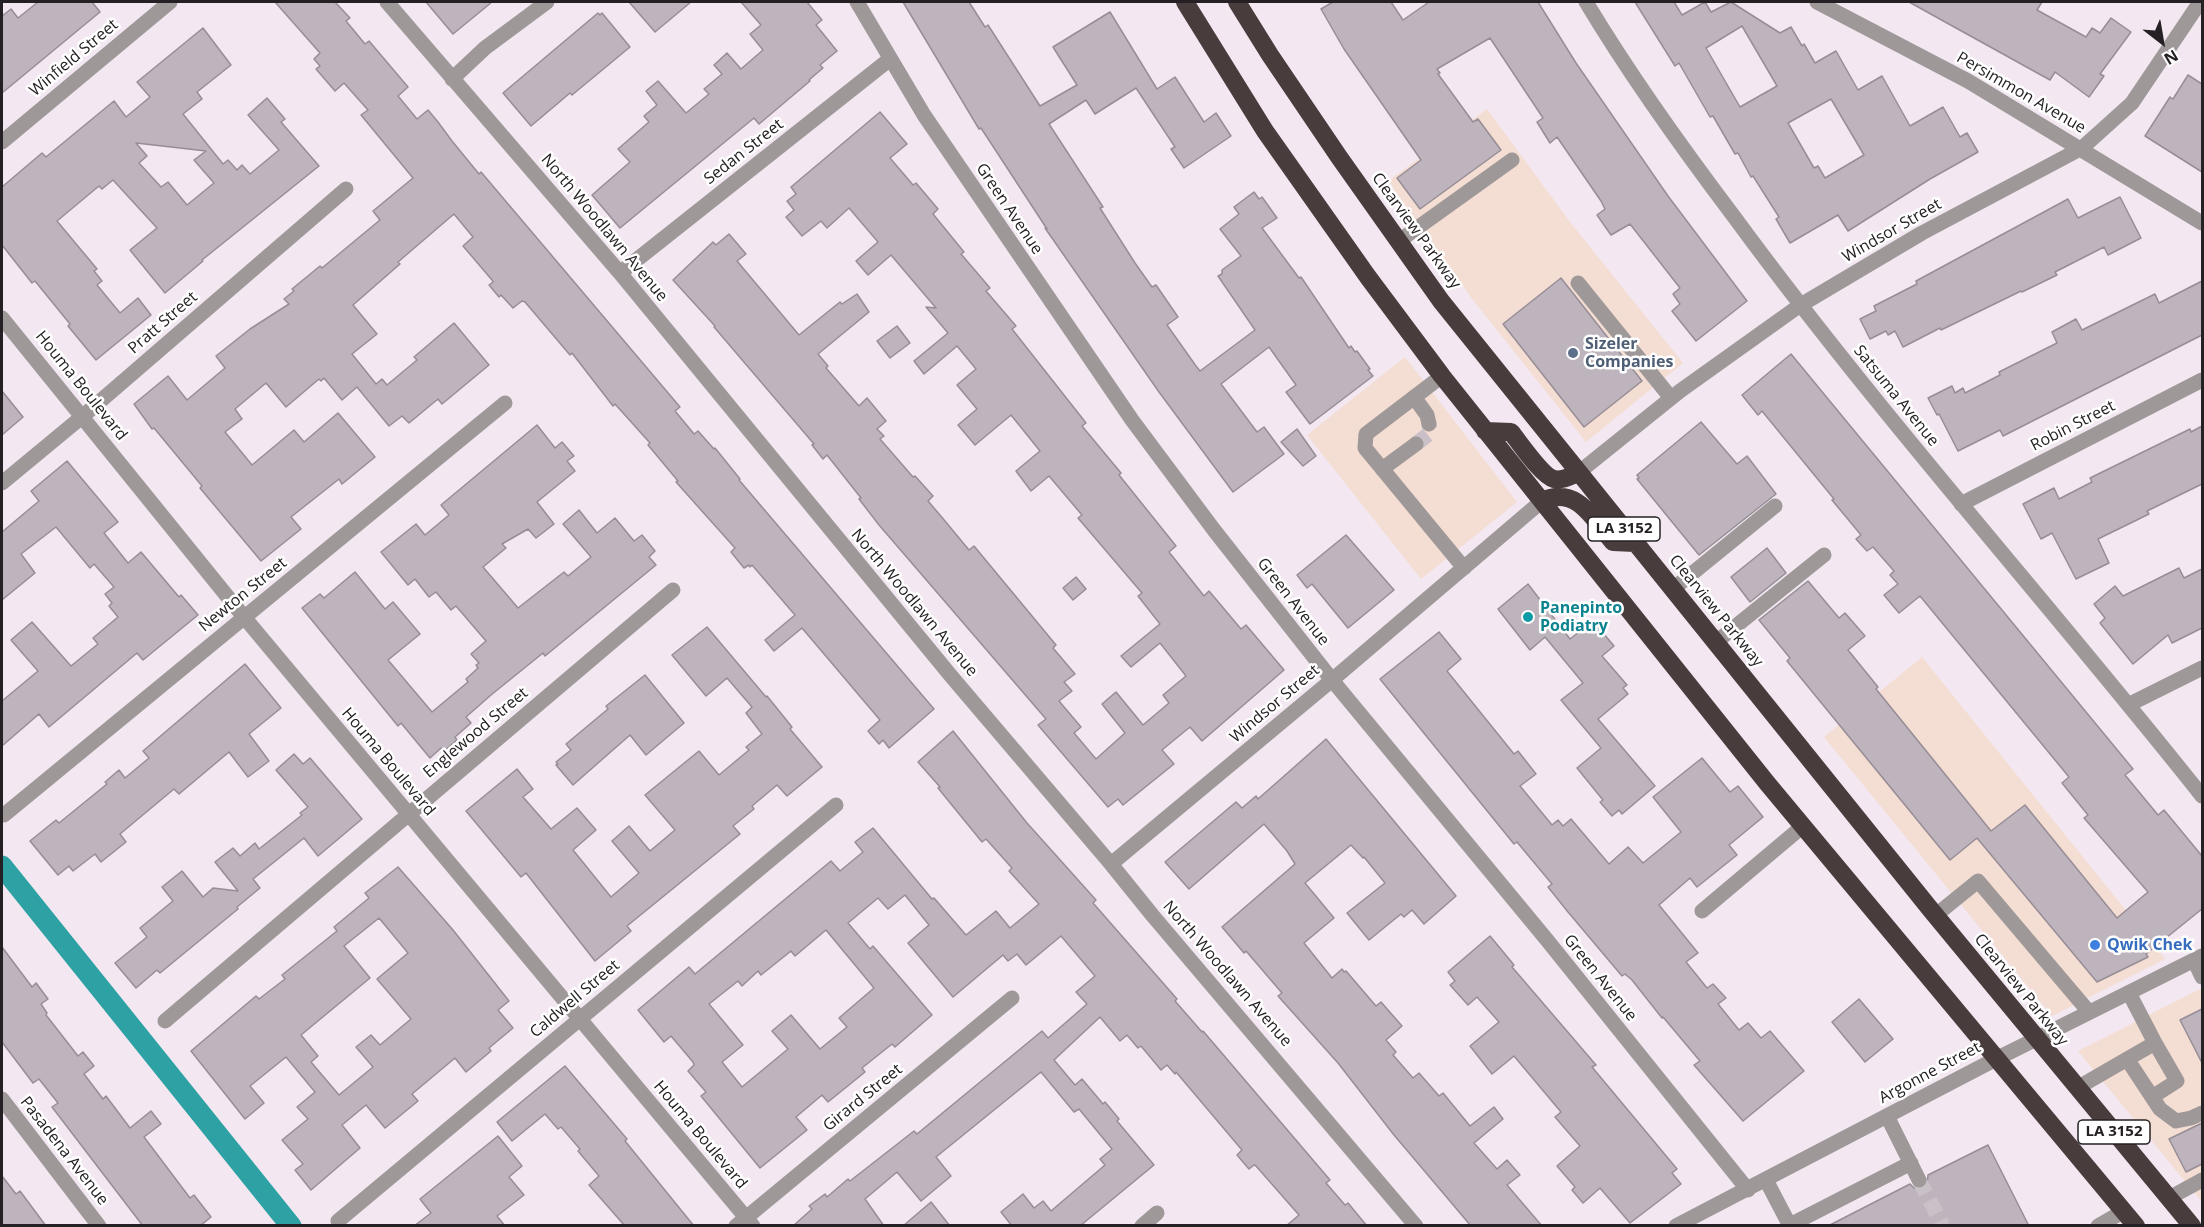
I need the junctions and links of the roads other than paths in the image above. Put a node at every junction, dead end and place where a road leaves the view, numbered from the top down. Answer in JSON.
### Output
{"nodes":[{"id":1,"x":170,"y":2,"type":"edge"},
{"id":2,"x":387,"y":2,"type":"edge"},
{"id":3,"x":548,"y":2,"type":"edge"},
{"id":4,"x":857,"y":2,"type":"edge"},
{"id":5,"x":1185,"y":2,"type":"edge"},
{"id":6,"x":1237,"y":2,"type":"edge"},
{"id":7,"x":1586,"y":2,"type":"edge"},
{"id":8,"x":1817,"y":2,"type":"edge"},
{"id":9,"x":2200,"y":2,"type":"edge"},
{"id":10,"x":890,"y":58,"type":"junction"},
{"id":11,"x":453,"y":79,"type":"junction"},
{"id":12,"x":2,"y":142,"type":"edge"},
{"id":13,"x":2082,"y":148,"type":"junction"},
{"id":14,"x":1512,"y":160,"type":"dead end"},
{"id":15,"x":346,"y":189,"type":"dead end"},
{"id":16,"x":2202,"y":223,"type":"edge"},
{"id":17,"x":1399,"y":241,"type":"junction"},
{"id":18,"x":620,"y":273,"type":"junction"},
{"id":19,"x":1578,"y":283,"type":"dead end"},
{"id":20,"x":1800,"y":306,"type":"junction"},
{"id":21,"x":2,"y":318,"type":"edge"},
{"id":22,"x":1442,"y":376,"type":"junction"},
{"id":23,"x":2202,"y":380,"type":"edge"},
{"id":24,"x":1414,"y":397,"type":"junction"},
{"id":25,"x":1671,"y":398,"type":"junction"},
{"id":26,"x":505,"y":403,"type":"dead end"},
{"id":27,"x":83,"y":416,"type":"junction"},
{"id":28,"x":1429,"y":424,"type":"dead end"},
{"id":29,"x":1485,"y":431,"type":"junction"},
{"id":30,"x":1416,"y":444,"type":"tunnel mouth"},
{"id":31,"x":1382,"y":470,"type":"junction"},
{"id":32,"x":1578,"y":472,"type":"junction"},
{"id":33,"x":2,"y":483,"type":"edge"},
{"id":34,"x":1542,"y":501,"type":"junction"},
{"id":35,"x":1961,"y":504,"type":"junction"},
{"id":36,"x":1775,"y":506,"type":"dead end"},
{"id":37,"x":1635,"y":543,"type":"junction"},
{"id":38,"x":1824,"y":555,"type":"dead end"},
{"id":39,"x":1464,"y":568,"type":"junction"},
{"id":40,"x":1673,"y":589,"type":"junction"},
{"id":41,"x":673,"y":590,"type":"dead end"},
{"id":42,"x":244,"y":617,"type":"junction"},
{"id":43,"x":1716,"y":642,"type":"junction"},
{"id":44,"x":2202,"y":668,"type":"edge"},
{"id":45,"x":1332,"y":680,"type":"junction"},
{"id":46,"x":2130,"y":704,"type":"junction"},
{"id":47,"x":2202,"y":796,"type":"edge"},
{"id":48,"x":836,"y":805,"type":"dead end"},
{"id":49,"x":408,"y":814,"type":"junction"},
{"id":50,"x":4,"y":815,"type":"dead end"},
{"id":51,"x":1803,"y":826,"type":"junction"},
{"id":52,"x":1112,"y":864,"type":"junction"},
{"id":53,"x":1702,"y":910,"type":"dead end"},
{"id":54,"x":1936,"y":915,"type":"junction"},
{"id":55,"x":2198,"y":958,"type":"edge"},
{"id":56,"x":2202,"y":977,"type":"edge"},
{"id":57,"x":2129,"y":993,"type":"junction"},
{"id":58,"x":1012,"y":998,"type":"dead end"},
{"id":59,"x":2089,"y":1012,"type":"junction"},
{"id":60,"x":579,"y":1019,"type":"junction"},
{"id":61,"x":165,"y":1021,"type":"dead end"},
{"id":62,"x":2036,"y":1039,"type":"junction"},
{"id":63,"x":2156,"y":1043,"type":"junction"},
{"id":64,"x":1996,"y":1059,"type":"junction"},
{"id":65,"x":2127,"y":1059,"type":"junction"},
{"id":66,"x":2077,"y":1088,"type":"junction"},
{"id":67,"x":2152,"y":1096,"type":"junction"},
{"id":68,"x":2,"y":1099,"type":"edge"},
{"id":69,"x":2202,"y":1113,"type":"edge"},
{"id":70,"x":1887,"y":1116,"type":"junction"},
{"id":71,"x":1911,"y":1163,"type":"junction"},
{"id":72,"x":1766,"y":1180,"type":"junction"},
{"id":73,"x":1919,"y":1180,"type":"tunnel mouth"},
{"id":74,"x":2202,"y":1180,"type":"edge"},
{"id":75,"x":1748,"y":1190,"type":"junction"},
{"id":76,"x":2169,"y":1198,"type":"junction"},
{"id":77,"x":1157,"y":1213,"type":"dead end"},
{"id":78,"x":2130,"y":1218,"type":"edge"},
{"id":79,"x":338,"y":1221,"type":"dead end"},
{"id":80,"x":745,"y":1223,"type":"edge"},
{"id":81,"x":1790,"y":1225,"type":"edge"},
{"id":82,"x":99,"y":1226,"type":"edge"},
{"id":83,"x":1142,"y":1226,"type":"edge"},
{"id":84,"x":1416,"y":1226,"type":"edge"},
{"id":85,"x":1677,"y":1226,"type":"edge"},
{"id":86,"x":2098,"y":1226,"type":"edge"},
{"id":87,"x":2192,"y":1226,"type":"edge"}],
"edges":[{"from":1,"to":12,"type":"street","name":"Winfield Street"},
{"from":2,"to":11,"type":"street","name":"North Woodlawn Avenue"},
{"from":3,"to":11,"type":"street"},
{"from":4,"to":10,"type":"street","name":"Green Avenue"},
{"from":5,"to":22,"type":"highway","number":"LA 3152"},
{"from":6,"to":17,"type":"highway","name":"Clearview Parkway","number":"LA 3152"},
{"from":7,"to":20,"type":"street","name":"Satsuma Avenue"},
{"from":8,"to":13,"type":"street","name":"Persimmon Avenue"},
{"from":9,"to":13,"type":"street","name":"Windsor Street"},
{"from":10,"to":18,"type":"street","name":"Sedan Street"},
{"from":10,"to":45,"type":"street","name":"Green Avenue"},
{"from":11,"to":18,"type":"street","name":"North Woodlawn Avenue"},
{"from":13,"to":16,"type":"street","name":"Persimmon Avenue"},
{"from":13,"to":20,"type":"street","name":"Windsor Street"},
{"from":14,"to":17,"type":"street"},
{"from":15,"to":27,"type":"street","name":"Pratt Street"},
{"from":17,"to":32,"type":"highway","name":"Clearview Parkway","number":"LA 3152"},
{"from":18,"to":52,"type":"street","name":"North Woodlawn Avenue"},
{"from":19,"to":25,"type":"street"},
{"from":20,"to":25,"type":"street","name":"Windsor Street"},
{"from":20,"to":35,"type":"street","name":"Satsuma Avenue"},
{"from":21,"to":27,"type":"street","name":"Houma Boulevard"},
{"from":22,"to":24,"type":"street"},
{"from":22,"to":29,"type":"highway","number":"LA 3152"},
{"from":23,"to":35,"type":"street","name":"Robin Street"},
{"from":24,"to":28,"type":"street"},
{"from":24,"to":31,"type":"street"},
{"from":25,"to":32,"type":"street","name":"Windsor Street"},
{"from":26,"to":42,"type":"street","name":"Newton Street"},
{"from":27,"to":33,"type":"street","name":"Pratt Street"},
{"from":27,"to":42,"type":"street","name":"Houma Boulevard"},
{"from":29,"to":32,"type":"highway"},
{"from":29,"to":34,"type":"highway","number":"LA 3152"},
{"from":30,"to":31,"type":"street"},
{"from":31,"to":39,"type":"street"},
{"from":32,"to":37,"type":"highway","name":"Clearview Parkway","number":"LA 3152"},
{"from":34,"to":37,"type":"highway"},
{"from":34,"to":39,"type":"street","name":"Windsor Street"},
{"from":34,"to":51,"type":"highway","number":"LA 3152"},
{"from":35,"to":46,"type":"street","name":"Satsuma Avenue"},
{"from":36,"to":40,"type":"street"},
{"from":37,"to":40,"type":"highway","name":"Clearview Parkway","number":"LA 3152"},
{"from":38,"to":43,"type":"street"},
{"from":39,"to":45,"type":"street","name":"Windsor Street"},
{"from":40,"to":43,"type":"highway","name":"Clearview Parkway","number":"LA 3152"},
{"from":41,"to":49,"type":"street","name":"Englewood Street"},
{"from":42,"to":49,"type":"street","name":"Houma Boulevard"},
{"from":42,"to":50,"type":"street","name":"Newton Street"},
{"from":43,"to":54,"type":"highway","name":"Clearview Parkway","number":"LA 3152"},
{"from":44,"to":46,"type":"street"},
{"from":45,"to":52,"type":"street","name":"Windsor Street"},
{"from":45,"to":75,"type":"street","name":"Green Avenue"},
{"from":46,"to":47,"type":"street","name":"Satsuma Avenue"},
{"from":48,"to":60,"type":"street","name":"Caldwell Street"},
{"from":49,"to":60,"type":"street","name":"Houma Boulevard"},
{"from":49,"to":61,"type":"street","name":"Englewood Street"},
{"from":51,"to":53,"type":"street"},
{"from":51,"to":64,"type":"highway","number":"LA 3152"},
{"from":52,"to":84,"type":"street","name":"North Woodlawn Avenue"},
{"from":54,"to":59,"type":"street"},
{"from":54,"to":62,"type":"highway","name":"Clearview Parkway","number":"LA 3152"},
{"from":55,"to":56,"type":"street"},
{"from":55,"to":57,"type":"street","name":"Argonne Street"},
{"from":57,"to":59,"type":"street","name":"Argonne Street"},
{"from":57,"to":63,"type":"street"},
{"from":58,"to":80,"type":"street","name":"Girard Street"},
{"from":59,"to":62,"type":"street","name":"Argonne Street"},
{"from":60,"to":79,"type":"street","name":"Caldwell Street"},
{"from":60,"to":80,"type":"street","name":"Houma Boulevard"},
{"from":62,"to":64,"type":"street","name":"Argonne Street"},
{"from":62,"to":66,"type":"highway","name":"Clearview Parkway","number":"LA 3152"},
{"from":63,"to":65,"type":"street"},
{"from":63,"to":67,"type":"street"},
{"from":64,"to":70,"type":"street","name":"Argonne Street"},
{"from":64,"to":78,"type":"highway","number":"LA 3152"},
{"from":65,"to":66,"type":"street"},
{"from":65,"to":67,"type":"street"},
{"from":66,"to":76,"type":"highway","name":"Clearview Parkway","number":"LA 3152"},
{"from":67,"to":69,"type":"street"},
{"from":68,"to":82,"type":"street","name":"Pasadena Avenue"},
{"from":70,"to":71,"type":"street"},
{"from":70,"to":72,"type":"street","name":"Argonne Street"},
{"from":71,"to":73,"type":"street"},
{"from":71,"to":81,"type":"street"},
{"from":72,"to":75,"type":"street","name":"Argonne Street"},
{"from":72,"to":81,"type":"street"},
{"from":74,"to":76,"type":"street"},
{"from":75,"to":85,"type":"street","name":"Argonne Street"},
{"from":76,"to":87,"type":"highway","name":"Clearview Parkway","number":"LA 3152"},
{"from":77,"to":83,"type":"street"},
{"from":78,"to":86,"type":"street"}]}
